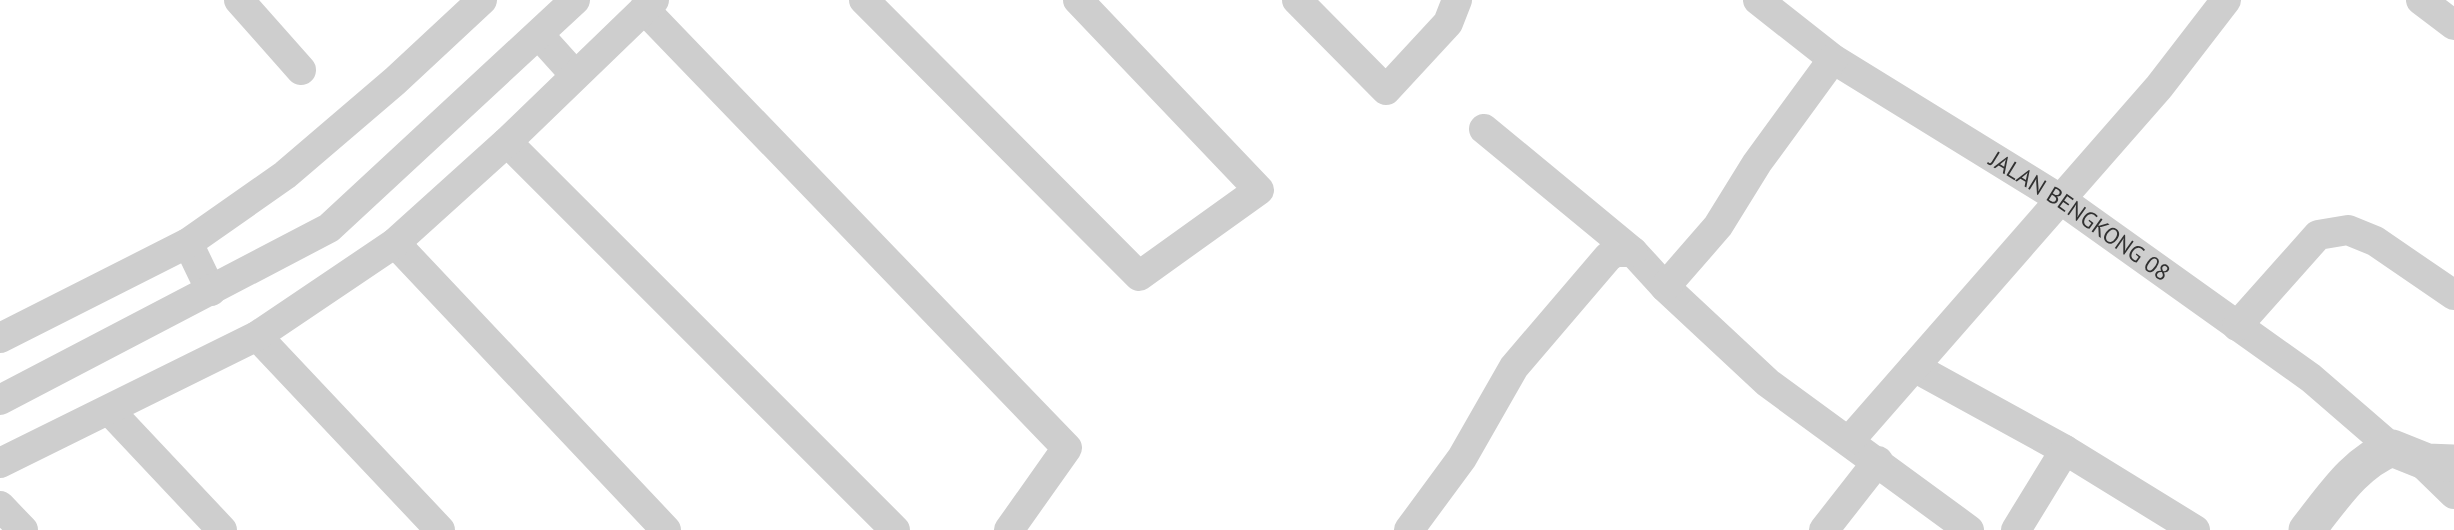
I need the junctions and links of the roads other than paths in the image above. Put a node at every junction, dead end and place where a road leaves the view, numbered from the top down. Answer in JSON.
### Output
{"nodes":[{"id":1,"x":239,"y":0,"type":"edge"},
{"id":2,"x":482,"y":0,"type":"edge"},
{"id":3,"x":576,"y":0,"type":"edge"},
{"id":4,"x":864,"y":0,"type":"edge"},
{"id":5,"x":1078,"y":0,"type":"edge"},
{"id":6,"x":1297,"y":0,"type":"edge"},
{"id":7,"x":1457,"y":0,"type":"edge"},
{"id":8,"x":1758,"y":0,"type":"edge"},
{"id":9,"x":2226,"y":0,"type":"edge"},
{"id":10,"x":2421,"y":0,"type":"edge"},
{"id":11,"x":649,"y":5,"type":"edge"},
{"id":12,"x":2453,"y":23,"type":"edge"},
{"id":13,"x":539,"y":35,"type":"junction"},
{"id":14,"x":1833,"y":59,"type":"junction"},
{"id":15,"x":301,"y":70,"type":"dead end"},
{"id":16,"x":575,"y":75,"type":"junction"},
{"id":17,"x":1484,"y":129,"type":"dead end"},
{"id":18,"x":507,"y":142,"type":"junction"},
{"id":19,"x":2060,"y":199,"type":"junction"},
{"id":20,"x":188,"y":243,"type":"junction"},
{"id":21,"x":395,"y":243,"type":"junction"},
{"id":22,"x":1633,"y":252,"type":"junction"},
{"id":23,"x":1664,"y":287,"type":"junction"},
{"id":24,"x":211,"y":291,"type":"junction"},
{"id":25,"x":2454,"y":295,"type":"edge"},
{"id":26,"x":2237,"y":326,"type":"junction"},
{"id":27,"x":257,"y":336,"type":"junction"},
{"id":28,"x":0,"y":338,"type":"edge"},
{"id":29,"x":1914,"y":367,"type":"junction"},
{"id":30,"x":0,"y":400,"type":"edge"},
{"id":31,"x":109,"y":410,"type":"junction"},
{"id":32,"x":1850,"y":440,"type":"junction"},
{"id":33,"x":2065,"y":450,"type":"junction"},
{"id":34,"x":2404,"y":453,"type":"junction"},
{"id":35,"x":1878,"y":461,"type":"junction"},
{"id":36,"x":0,"y":463,"type":"edge"},
{"id":37,"x":2454,"y":463,"type":"edge"},
{"id":38,"x":2454,"y":494,"type":"edge"},
{"id":39,"x":0,"y":506,"type":"edge"},
{"id":40,"x":23,"y":530,"type":"edge"},
{"id":41,"x":222,"y":530,"type":"edge"},
{"id":42,"x":440,"y":530,"type":"edge"},
{"id":43,"x":666,"y":530,"type":"edge"},
{"id":44,"x":895,"y":530,"type":"edge"},
{"id":45,"x":1009,"y":530,"type":"edge"},
{"id":46,"x":1409,"y":530,"type":"edge"},
{"id":47,"x":1824,"y":530,"type":"edge"},
{"id":48,"x":1969,"y":530,"type":"edge"},
{"id":49,"x":2016,"y":530,"type":"edge"},
{"id":50,"x":2194,"y":530,"type":"edge"},
{"id":51,"x":2307,"y":530,"type":"edge"}],
"edges":[{"from":1,"to":15,"type":"street"},
{"from":2,"to":20,"type":"street"},
{"from":3,"to":13,"type":"street"},
{"from":4,"to":5,"type":"street"},
{"from":6,"to":7,"type":"street"},
{"from":8,"to":14,"type":"street","name":"JALAN BENGKONG 08"},
{"from":9,"to":19,"type":"street"},
{"from":10,"to":12,"type":"street"},
{"from":11,"to":16,"type":"street"},
{"from":11,"to":45,"type":"street"},
{"from":13,"to":16,"type":"street"},
{"from":13,"to":24,"type":"street"},
{"from":14,"to":19,"type":"street","name":"JALAN BENGKONG 08"},
{"from":14,"to":23,"type":"street"},
{"from":16,"to":18,"type":"street"},
{"from":17,"to":22,"type":"street"},
{"from":18,"to":21,"type":"street"},
{"from":18,"to":44,"type":"street"},
{"from":19,"to":26,"type":"street","name":"JALAN BENGKONG 08"},
{"from":19,"to":29,"type":"street"},
{"from":20,"to":24,"type":"street"},
{"from":20,"to":28,"type":"street"},
{"from":21,"to":27,"type":"street"},
{"from":21,"to":43,"type":"street"},
{"from":22,"to":23,"type":"street"},
{"from":22,"to":46,"type":"street"},
{"from":23,"to":32,"type":"street"},
{"from":24,"to":30,"type":"street"},
{"from":25,"to":26,"type":"street"},
{"from":26,"to":34,"type":"street","name":"JALAN BENGKONG 08"},
{"from":27,"to":31,"type":"street"},
{"from":27,"to":42,"type":"street"},
{"from":29,"to":32,"type":"street"},
{"from":29,"to":33,"type":"street"},
{"from":31,"to":36,"type":"street"},
{"from":31,"to":41,"type":"street"},
{"from":32,"to":35,"type":"street"},
{"from":33,"to":49,"type":"street"},
{"from":33,"to":50,"type":"street"},
{"from":34,"to":37,"type":"street"},
{"from":34,"to":38,"type":"street","name":"JALAN BENGKONG 08"},
{"from":34,"to":51,"type":"street"},
{"from":35,"to":47,"type":"street"},
{"from":35,"to":48,"type":"street"},
{"from":39,"to":40,"type":"street"}]}
